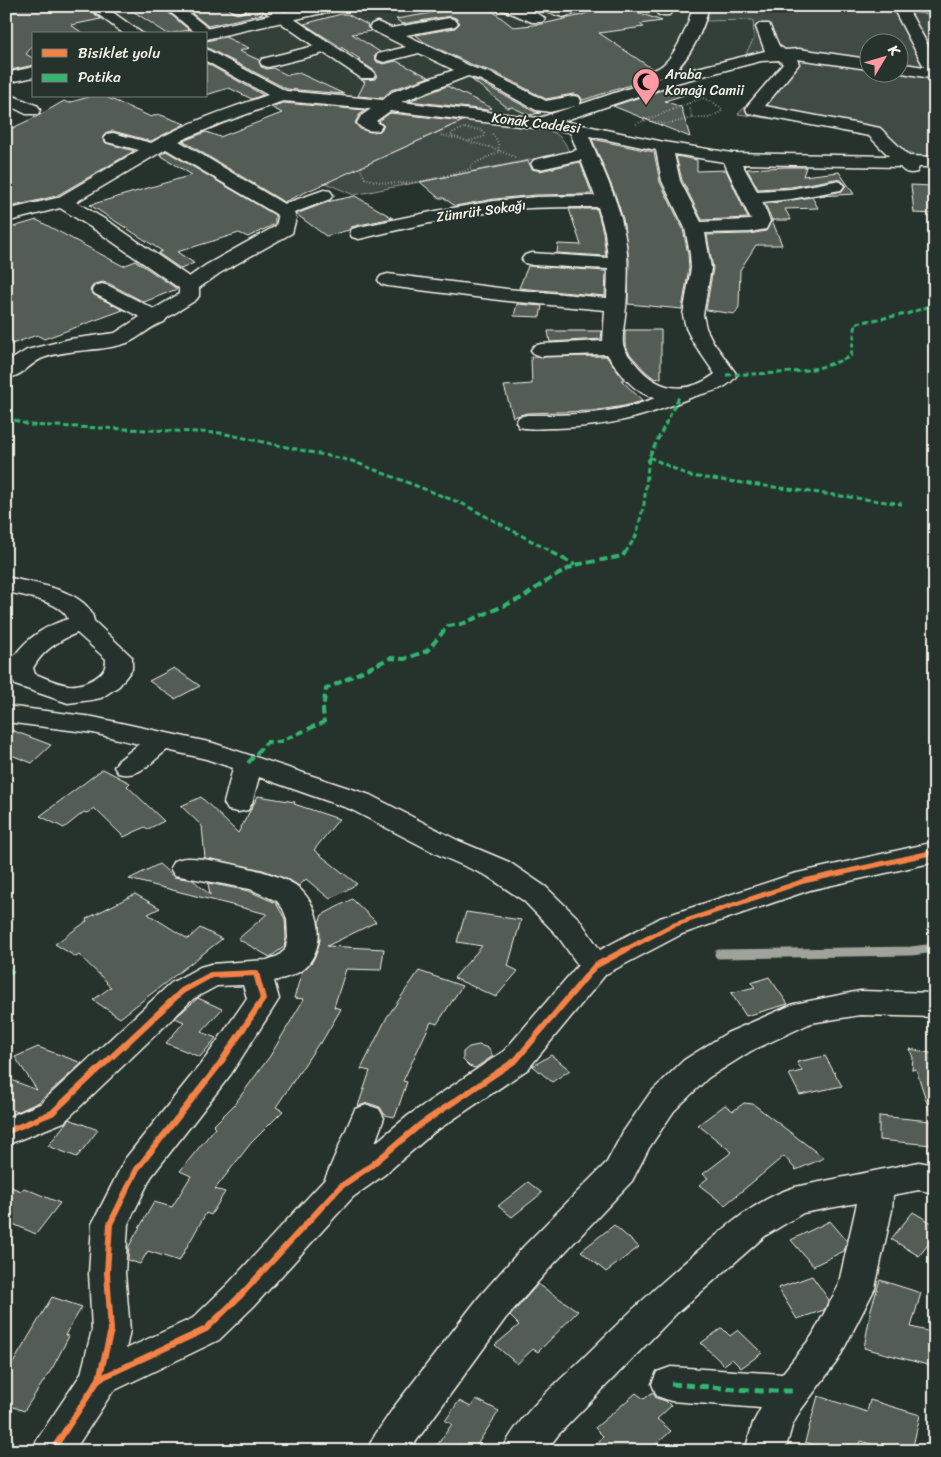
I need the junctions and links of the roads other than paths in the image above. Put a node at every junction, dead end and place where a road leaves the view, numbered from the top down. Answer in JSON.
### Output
{"nodes":[{"id":1,"x":94,"y":6,"type":"edge"},
{"id":2,"x":170,"y":6,"type":"edge"},
{"id":3,"x":264,"y":6,"type":"edge"},
{"id":4,"x":332,"y":6,"type":"edge"},
{"id":5,"x":506,"y":6,"type":"edge"},
{"id":6,"x":584,"y":6,"type":"edge"},
{"id":7,"x":700,"y":6,"type":"edge"},
{"id":8,"x":899,"y":6,"type":"edge"},
{"id":9,"x":935,"y":9,"type":"edge"},
{"id":10,"x":539,"y":13,"type":"edge"},
{"id":11,"x":282,"y":17,"type":"junction"},
{"id":12,"x":450,"y":23,"type":"dead end"},
{"id":13,"x":764,"y":27,"type":"dead end"},
{"id":14,"x":132,"y":32,"type":"edge"},
{"id":15,"x":204,"y":32,"type":"edge"},
{"id":16,"x":208,"y":34,"type":"edge"},
{"id":17,"x":327,"y":48,"type":"junction"},
{"id":18,"x":421,"y":48,"type":"junction"},
{"id":19,"x":780,"y":54,"type":"junction"},
{"id":20,"x":208,"y":55,"type":"edge"},
{"id":21,"x":384,"y":57,"type":"dead end"},
{"id":22,"x":268,"y":62,"type":"dead end"},
{"id":23,"x":858,"y":63,"type":"edge"},
{"id":24,"x":908,"y":69,"type":"edge"},
{"id":25,"x":468,"y":71,"type":"junction"},
{"id":26,"x":32,"y":72,"type":"edge"},
{"id":27,"x":935,"y":73,"type":"edge"},
{"id":28,"x":367,"y":75,"type":"dead end"},
{"id":29,"x":652,"y":75,"type":"dead end"},
{"id":30,"x":6,"y":78,"type":"edge"},
{"id":31,"x":606,"y":94,"type":"dead end"},
{"id":32,"x":291,"y":97,"type":"junction"},
{"id":33,"x":6,"y":98,"type":"edge"},
{"id":34,"x":391,"y":100,"type":"junction"},
{"id":35,"x":465,"y":109,"type":"dead end"},
{"id":36,"x":32,"y":110,"type":"dead end"},
{"id":37,"x":263,"y":115,"type":"dead end"},
{"id":38,"x":540,"y":123,"type":"junction"},
{"id":39,"x":373,"y":126,"type":"dead end"},
{"id":40,"x":577,"y":128,"type":"junction"},
{"id":41,"x":113,"y":138,"type":"dead end"},
{"id":42,"x":160,"y":145,"type":"junction"},
{"id":43,"x":664,"y":147,"type":"junction"},
{"id":44,"x":586,"y":153,"type":"junction"},
{"id":45,"x":732,"y":158,"type":"junction"},
{"id":46,"x":935,"y":162,"type":"edge"},
{"id":47,"x":540,"y":164,"type":"dead end"},
{"id":48,"x":907,"y":165,"type":"junction"},
{"id":49,"x":935,"y":179,"type":"edge"},
{"id":50,"x":835,"y":186,"type":"dead end"},
{"id":51,"x":324,"y":195,"type":"dead end"},
{"id":52,"x":751,"y":197,"type":"junction"},
{"id":53,"x":605,"y":201,"type":"junction"},
{"id":54,"x":63,"y":202,"type":"junction"},
{"id":55,"x":283,"y":210,"type":"junction"},
{"id":56,"x":6,"y":216,"type":"edge"},
{"id":57,"x":694,"y":228,"type":"junction"},
{"id":58,"x":359,"y":233,"type":"dead end"},
{"id":59,"x":532,"y":259,"type":"dead end"},
{"id":60,"x":617,"y":264,"type":"junction"},
{"id":61,"x":388,"y":280,"type":"dead end"},
{"id":62,"x":189,"y":286,"type":"junction"},
{"id":63,"x":102,"y":290,"type":"dead end"},
{"id":64,"x":617,"y":306,"type":"junction"},
{"id":65,"x":157,"y":318,"type":"junction"},
{"id":66,"x":613,"y":348,"type":"junction"},
{"id":67,"x":540,"y":350,"type":"dead end"},
{"id":68,"x":8,"y":372,"type":"dead end"},
{"id":69,"x":680,"y":395,"type":"junction"},
{"id":70,"x":527,"y":422,"type":"dead end"},
{"id":71,"x":12,"y":591,"type":"edge"},
{"id":72,"x":81,"y":623,"type":"dead end"},
{"id":73,"x":6,"y":714,"type":"edge"},
{"id":74,"x":162,"y":740,"type":"junction"},
{"id":75,"x":248,"y":763,"type":"junction"},
{"id":76,"x":128,"y":767,"type":"dead end"},
{"id":77,"x":238,"y":803,"type":"dead end"},
{"id":78,"x":935,"y":852,"type":"edge"},
{"id":79,"x":185,"y":868,"type":"dead end"},
{"id":80,"x":595,"y":966,"type":"junction"},
{"id":81,"x":256,"y":973,"type":"junction"},
{"id":82,"x":935,"y":1005,"type":"edge"},
{"id":83,"x":367,"y":1118,"type":"dead end"},
{"id":84,"x":6,"y":1132,"type":"edge"},
{"id":85,"x":935,"y":1179,"type":"edge"},
{"id":86,"x":876,"y":1184,"type":"junction"},
{"id":87,"x":340,"y":1187,"type":"junction"},
{"id":88,"x":99,"y":1379,"type":"junction"},
{"id":89,"x":671,"y":1384,"type":"dead end"},
{"id":90,"x":792,"y":1391,"type":"junction"},
{"id":91,"x":52,"y":1451,"type":"edge"},
{"id":92,"x":387,"y":1451,"type":"edge"},
{"id":93,"x":522,"y":1451,"type":"edge"},
{"id":94,"x":765,"y":1451,"type":"edge"}],
"edges":[{"from":1,"to":14,"type":"street"},
{"from":2,"to":15,"type":"street"},
{"from":3,"to":11,"type":"street"},
{"from":4,"to":11,"type":"street"},
{"from":5,"to":10,"type":"street"},
{"from":6,"to":10,"type":"street"},
{"from":7,"to":29,"type":"street"},
{"from":8,"to":9,"type":"street"},
{"from":8,"to":27,"type":"street"},
{"from":11,"to":16,"type":"street"},
{"from":11,"to":17,"type":"street"},
{"from":12,"to":18,"type":"street"},
{"from":13,"to":19,"type":"street"},
{"from":17,"to":22,"type":"street"},
{"from":17,"to":28,"type":"street"},
{"from":18,"to":21,"type":"street"},
{"from":18,"to":25,"type":"street"},
{"from":19,"to":23,"type":"street"},
{"from":19,"to":38,"type":"street"},
{"from":19,"to":48,"type":"street"},
{"from":20,"to":32,"type":"street","name":"Konak Caddesi"},
{"from":24,"to":27,"type":"street"},
{"from":25,"to":31,"type":"street"},
{"from":25,"to":34,"type":"street"},
{"from":26,"to":30,"type":"street"},
{"from":32,"to":34,"type":"street","name":"Konak Caddesi"},
{"from":32,"to":37,"type":"street"},
{"from":32,"to":42,"type":"street"},
{"from":33,"to":36,"type":"street"},
{"from":34,"to":35,"type":"street"},
{"from":34,"to":38,"type":"street","name":"Konak Caddesi"},
{"from":34,"to":39,"type":"street"},
{"from":38,"to":40,"type":"street","name":"Konak Caddesi"},
{"from":40,"to":43,"type":"street","name":"Konak Caddesi"},
{"from":40,"to":44,"type":"street"},
{"from":41,"to":42,"type":"street"},
{"from":42,"to":54,"type":"street"},
{"from":42,"to":55,"type":"street"},
{"from":43,"to":45,"type":"street","name":"Konak Caddesi"},
{"from":43,"to":57,"type":"street"},
{"from":44,"to":47,"type":"street"},
{"from":44,"to":53,"type":"street"},
{"from":45,"to":48,"type":"street","name":"Konak Caddesi"},
{"from":45,"to":52,"type":"street"},
{"from":46,"to":48,"type":"street"},
{"from":48,"to":49,"type":"street"},
{"from":50,"to":52,"type":"street"},
{"from":51,"to":55,"type":"street"},
{"from":52,"to":57,"type":"street"},
{"from":53,"to":58,"type":"street","name":"Zümrüt Sokağı"},
{"from":53,"to":60,"type":"street"},
{"from":54,"to":56,"type":"street"},
{"from":54,"to":62,"type":"street"},
{"from":55,"to":62,"type":"street"},
{"from":57,"to":69,"type":"street"},
{"from":59,"to":60,"type":"street"},
{"from":60,"to":64,"type":"street"},
{"from":61,"to":64,"type":"street"},
{"from":62,"to":65,"type":"street"},
{"from":63,"to":65,"type":"street"},
{"from":64,"to":66,"type":"street"},
{"from":65,"to":68,"type":"street"},
{"from":66,"to":67,"type":"street"},
{"from":66,"to":69,"type":"street"},
{"from":69,"to":70,"type":"street"},
{"from":71,"to":72,"type":"street"},
{"from":73,"to":74,"type":"street"},
{"from":74,"to":75,"type":"street"},
{"from":74,"to":76,"type":"street"},
{"from":75,"to":77,"type":"street"},
{"from":75,"to":80,"type":"street"},
{"from":78,"to":80,"type":"street"},
{"from":79,"to":81,"type":"street"},
{"from":80,"to":87,"type":"street"},
{"from":81,"to":84,"type":"street"},
{"from":81,"to":88,"type":"street"},
{"from":82,"to":92,"type":"street"},
{"from":83,"to":87,"type":"street"},
{"from":85,"to":86,"type":"street"},
{"from":86,"to":90,"type":"street"},
{"from":86,"to":93,"type":"street"},
{"from":87,"to":88,"type":"street"},
{"from":88,"to":91,"type":"street"},
{"from":89,"to":90,"type":"street"},
{"from":90,"to":94,"type":"street"}]}
